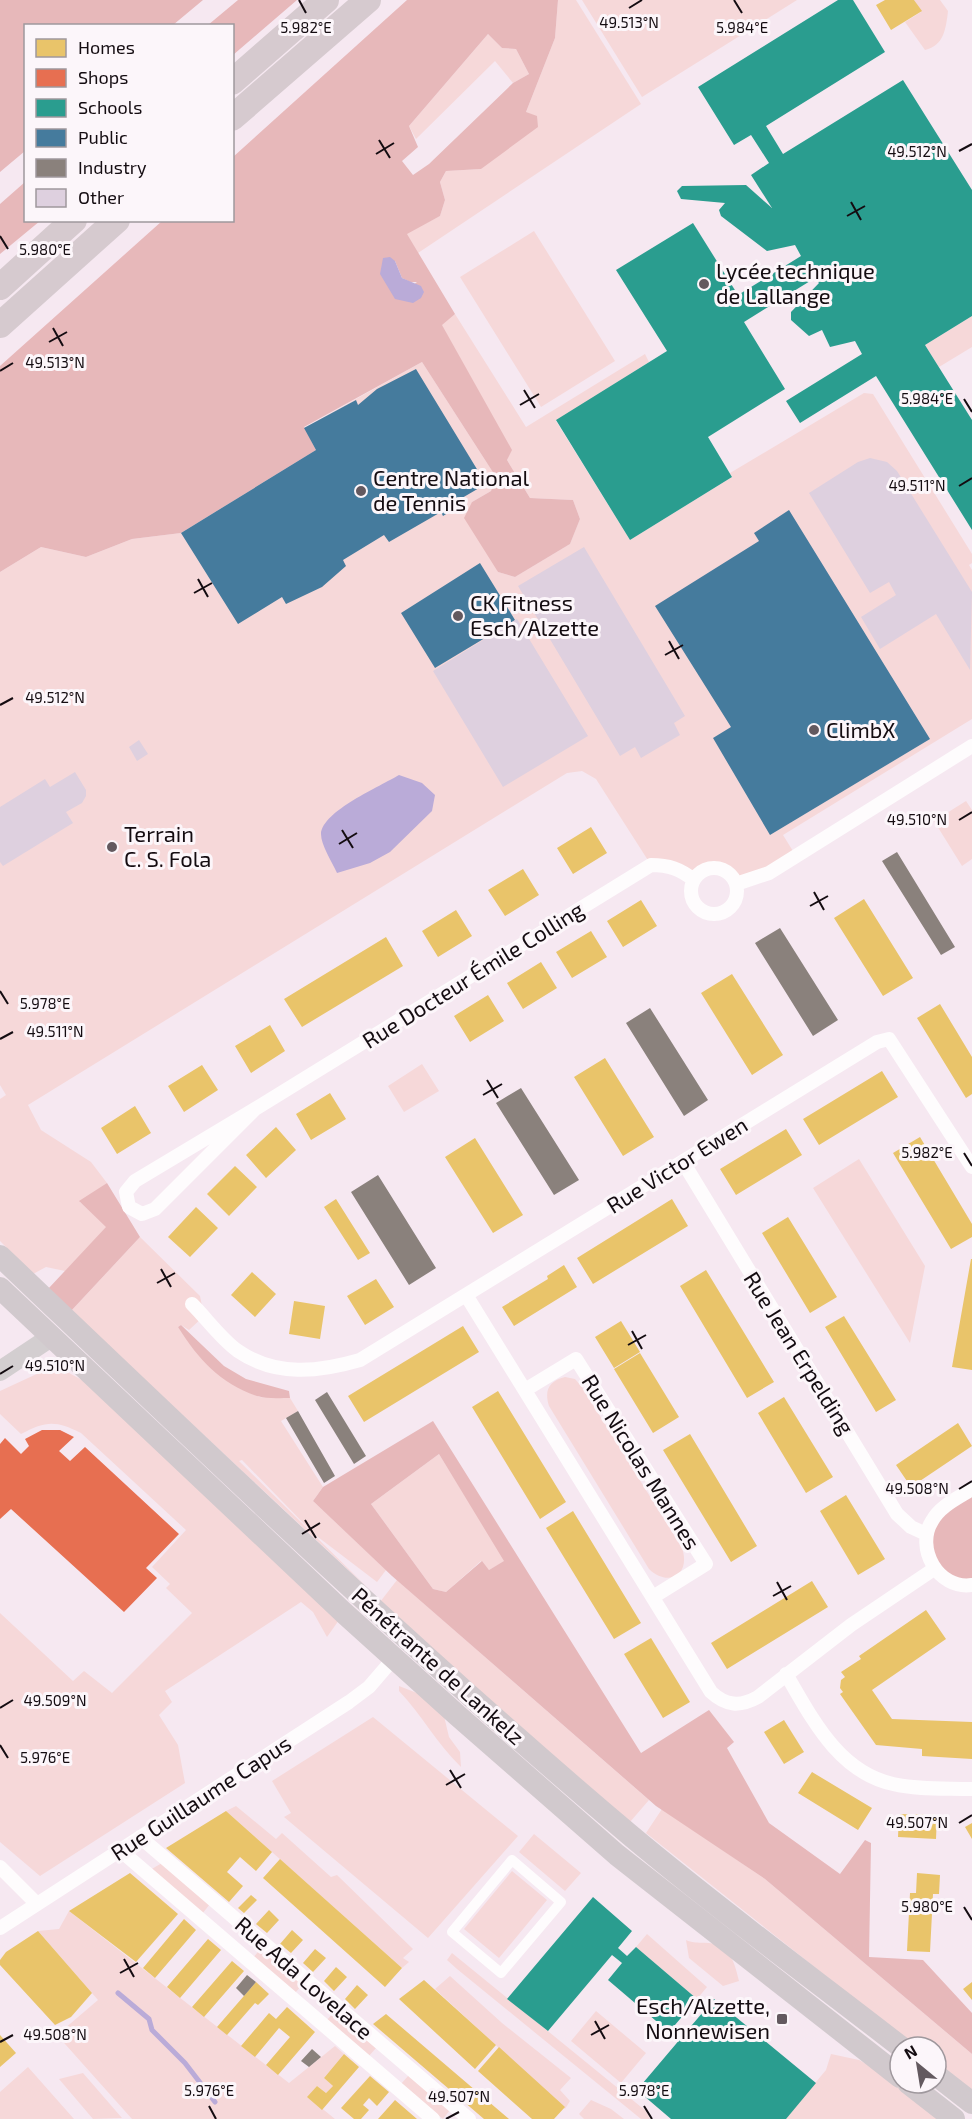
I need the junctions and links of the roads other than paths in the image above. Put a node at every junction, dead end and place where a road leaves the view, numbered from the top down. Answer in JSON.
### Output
{"nodes":[{"id":1,"x":326,"y":0,"type":"edge"},
{"id":2,"x":368,"y":0,"type":"edge"},
{"id":3,"x":234,"y":80,"type":"edge"},
{"id":4,"x":234,"y":116,"type":"edge"},
{"id":5,"x":72,"y":222,"type":"edge"},
{"id":6,"x":115,"y":222,"type":"edge"},
{"id":7,"x":38,"y":252,"type":"junction"},
{"id":8,"x":0,"y":276,"type":"edge"},
{"id":9,"x":0,"y":287,"type":"edge"},
{"id":10,"x":0,"y":324,"type":"edge"},
{"id":11,"x":972,"y":746,"type":"edge"},
{"id":12,"x":694,"y":880,"type":"junction"},
{"id":13,"x":736,"y":884,"type":"junction"},
{"id":14,"x":255,"y":1109,"type":"junction"},
{"id":15,"x":682,"y":1162,"type":"junction"},
{"id":16,"x":972,"y":1167,"type":"edge"},
{"id":17,"x":0,"y":1256,"type":"edge"},
{"id":18,"x":0,"y":1288,"type":"edge"},
{"id":19,"x":466,"y":1295,"type":"junction"},
{"id":20,"x":192,"y":1304,"type":"dead end"},
{"id":21,"x":59,"y":1328,"type":"junction"},
{"id":22,"x":0,"y":1371,"type":"edge"},
{"id":23,"x":525,"y":1390,"type":"junction"},
{"id":24,"x":972,"y":1489,"type":"edge"},
{"id":25,"x":926,"y":1534,"type":"junction"},
{"id":26,"x":934,"y":1569,"type":"junction"},
{"id":27,"x":972,"y":1585,"type":"edge"},
{"id":28,"x":653,"y":1598,"type":"junction"},
{"id":29,"x":401,"y":1649,"type":"junction"},
{"id":30,"x":786,"y":1674,"type":"junction"},
{"id":31,"x":972,"y":1789,"type":"edge"},
{"id":32,"x":140,"y":1837,"type":"junction"},
{"id":33,"x":120,"y":1850,"type":"junction"},
{"id":34,"x":0,"y":1867,"type":"edge"},
{"id":35,"x":561,"y":1902,"type":"joint"},
{"id":36,"x":37,"y":1904,"type":"junction"},
{"id":37,"x":0,"y":1928,"type":"edge"},
{"id":38,"x":888,"y":2037,"type":"edge"},
{"id":39,"x":888,"y":2068,"type":"edge"},
{"id":40,"x":948,"y":2084,"type":"edge"},
{"id":41,"x":923,"y":2095,"type":"edge"},
{"id":42,"x":972,"y":2103,"type":"edge"},
{"id":43,"x":434,"y":2119,"type":"edge"},
{"id":44,"x":469,"y":2119,"type":"edge"},
{"id":45,"x":954,"y":2119,"type":"edge"}],
"edges":[{"from":1,"to":3,"type":"highway"},
{"from":2,"to":4,"type":"highway"},
{"from":5,"to":7,"type":"highway"},
{"from":6,"to":10,"type":"highway"},
{"from":7,"to":8,"type":"highway"},
{"from":7,"to":9,"type":"highway"},
{"from":11,"to":13,"type":"street"},
{"from":12,"to":13,"type":"street"},
{"from":12,"to":13,"type":"street"},
{"from":12,"to":14,"type":"street","name":"Rue Docteur Émile Colling"},
{"from":14,"to":14,"type":"street","name":"Rue Docteur Émile Colling"},
{"from":15,"to":16,"type":"street","name":"Rue Victor Ewen"},
{"from":15,"to":19,"type":"street","name":"Rue Victor Ewen"},
{"from":15,"to":25,"type":"street","name":"Rue Jean Erpelding"},
{"from":17,"to":21,"type":"main road","name":"Pénétrante de Lankelz"},
{"from":18,"to":21,"type":"main road","name":"Pénétrante de Lankelz"},
{"from":19,"to":20,"type":"street","name":"Rue Victor Ewen"},
{"from":19,"to":23,"type":"street"},
{"from":21,"to":22,"type":"main road"},
{"from":21,"to":29,"type":"main road","name":"Pénétrante de Lankelz"},
{"from":21,"to":29,"type":"main road","name":"Pénétrante de Lankelz"},
{"from":23,"to":28,"type":"street"},
{"from":23,"to":28,"type":"street","name":"Rue Nicolas Mannes"},
{"from":24,"to":25,"type":"street"},
{"from":25,"to":26,"type":"street"},
{"from":26,"to":27,"type":"street"},
{"from":26,"to":30,"type":"street"},
{"from":28,"to":30,"type":"street"},
{"from":29,"to":32,"type":"street","name":"Rue Guillaume Capus"},
{"from":29,"to":38,"type":"main road","name":"Pénétrante de Lankelz"},
{"from":29,"to":39,"type":"main road","name":"Pénétrante de Lankelz"},
{"from":30,"to":31,"type":"street"},
{"from":32,"to":33,"type":"street","name":"Rue Guillaume Capus"},
{"from":32,"to":44,"type":"street","name":"Rue Ada Lovelace"},
{"from":33,"to":36,"type":"street","name":"Rue Guillaume Capus"},
{"from":33,"to":43,"type":"street","name":"Rue Ada Lovelace"},
{"from":34,"to":36,"type":"street"},
{"from":35,"to":35,"type":"street"},
{"from":36,"to":37,"type":"street","name":"Rue Guillaume Capus"},
{"from":40,"to":42,"type":"main road"},
{"from":41,"to":45,"type":"main road"}]}
